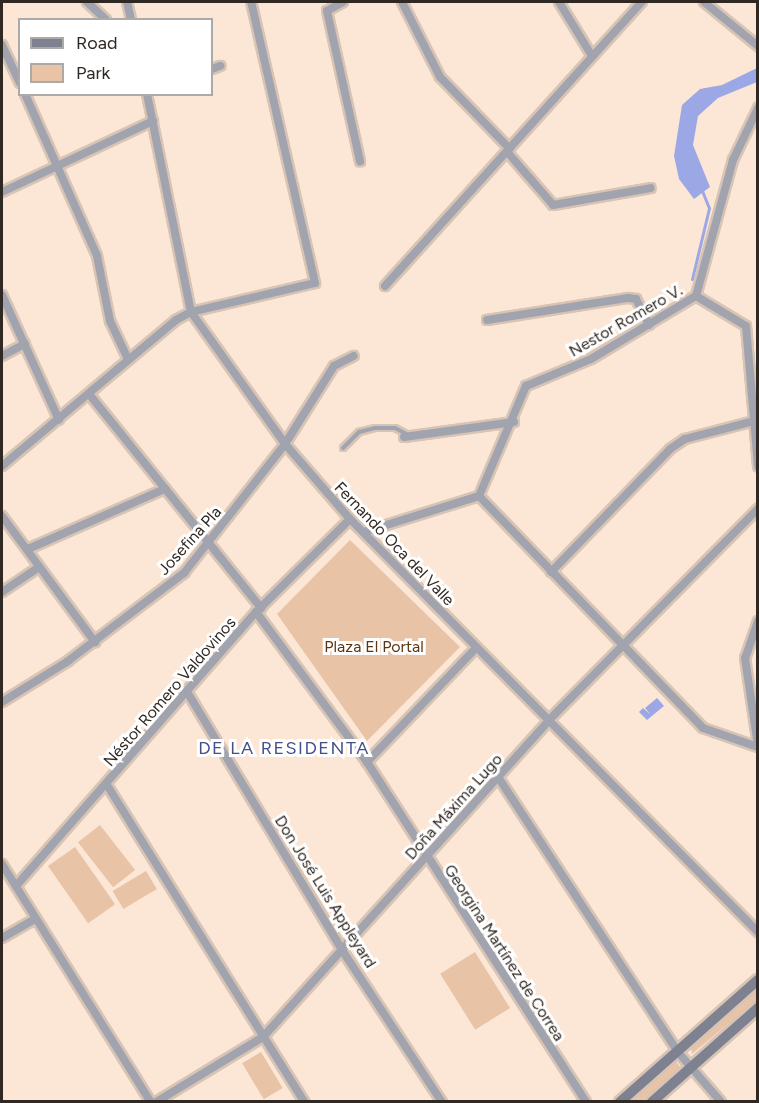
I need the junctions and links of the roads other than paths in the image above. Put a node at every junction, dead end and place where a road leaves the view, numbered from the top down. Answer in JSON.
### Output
{"nodes":[{"id":1,"x":87,"y":2,"type":"edge"},
{"id":2,"x":128,"y":2,"type":"edge"},
{"id":3,"x":251,"y":2,"type":"edge"},
{"id":4,"x":343,"y":2,"type":"edge"},
{"id":5,"x":402,"y":2,"type":"edge"},
{"id":6,"x":559,"y":2,"type":"edge"},
{"id":7,"x":642,"y":2,"type":"edge"},
{"id":8,"x":704,"y":2,"type":"edge"},
{"id":9,"x":104,"y":18,"type":"edge"},
{"id":10,"x":131,"y":18,"type":"edge"},
{"id":11,"x":2,"y":45,"type":"edge"},
{"id":12,"x":758,"y":46,"type":"edge"},
{"id":13,"x":592,"y":56,"type":"junction"},
{"id":14,"x":220,"y":66,"type":"dead end"},
{"id":15,"x":213,"y":69,"type":"edge"},
{"id":16,"x":18,"y":79,"type":"edge"},
{"id":17,"x":26,"y":96,"type":"edge"},
{"id":18,"x":147,"y":96,"type":"edge"},
{"id":19,"x":758,"y":108,"type":"edge"},
{"id":20,"x":153,"y":121,"type":"junction"},
{"id":21,"x":509,"y":152,"type":"junction"},
{"id":22,"x":360,"y":161,"type":"dead end"},
{"id":23,"x":58,"y":163,"type":"junction"},
{"id":24,"x":651,"y":188,"type":"dead end"},
{"id":25,"x":2,"y":192,"type":"edge"},
{"id":26,"x":385,"y":286,"type":"dead end"},
{"id":27,"x":2,"y":295,"type":"edge"},
{"id":28,"x":696,"y":296,"type":"junction"},
{"id":29,"x":191,"y":312,"type":"junction"},
{"id":30,"x":487,"y":320,"type":"dead end"},
{"id":31,"x":649,"y":325,"type":"junction"},
{"id":32,"x":25,"y":344,"type":"junction"},
{"id":33,"x":2,"y":356,"type":"edge"},
{"id":34,"x":354,"y":356,"type":"dead end"},
{"id":35,"x":128,"y":359,"type":"junction"},
{"id":36,"x":89,"y":394,"type":"junction"},
{"id":37,"x":59,"y":420,"type":"junction"},
{"id":38,"x":754,"y":421,"type":"edge"},
{"id":39,"x":514,"y":422,"type":"junction"},
{"id":40,"x":407,"y":436,"type":"joint"},
{"id":41,"x":285,"y":444,"type":"junction"},
{"id":42,"x":343,"y":448,"type":"dead end"},
{"id":43,"x":2,"y":466,"type":"edge"},
{"id":44,"x":758,"y":466,"type":"edge"},
{"id":45,"x":165,"y":489,"type":"junction"},
{"id":46,"x":479,"y":496,"type":"junction"},
{"id":47,"x":758,"y":509,"type":"edge"},
{"id":48,"x":2,"y":516,"type":"edge"},
{"id":49,"x":350,"y":519,"type":"junction"},
{"id":50,"x":364,"y":532,"type":"junction"},
{"id":51,"x":209,"y":545,"type":"junction"},
{"id":52,"x":28,"y":549,"type":"junction"},
{"id":53,"x":39,"y":567,"type":"junction"},
{"id":54,"x":551,"y":572,"type":"junction"},
{"id":55,"x":2,"y":592,"type":"edge"},
{"id":56,"x":259,"y":610,"type":"junction"},
{"id":57,"x":758,"y":621,"type":"edge"},
{"id":58,"x":95,"y":642,"type":"junction"},
{"id":59,"x":622,"y":646,"type":"junction"},
{"id":60,"x":476,"y":649,"type":"junction"},
{"id":61,"x":189,"y":695,"type":"junction"},
{"id":62,"x":2,"y":702,"type":"edge"},
{"id":63,"x":549,"y":720,"type":"junction"},
{"id":64,"x":758,"y":746,"type":"edge"},
{"id":65,"x":368,"y":762,"type":"junction"},
{"id":66,"x":498,"y":777,"type":"junction"},
{"id":67,"x":107,"y":785,"type":"junction"},
{"id":68,"x":427,"y":859,"type":"junction"},
{"id":69,"x":2,"y":864,"type":"edge"},
{"id":70,"x":16,"y":886,"type":"junction"},
{"id":71,"x":36,"y":918,"type":"junction"},
{"id":72,"x":758,"y":932,"type":"edge"},
{"id":73,"x":2,"y":938,"type":"edge"},
{"id":74,"x":342,"y":950,"type":"junction"},
{"id":75,"x":758,"y":980,"type":"edge"},
{"id":76,"x":758,"y":1008,"type":"edge"},
{"id":77,"x":263,"y":1037,"type":"junction"},
{"id":78,"x":680,"y":1053,"type":"junction"},
{"id":79,"x":692,"y":1067,"type":"junction"},
{"id":80,"x":151,"y":1101,"type":"edge"},
{"id":81,"x":156,"y":1101,"type":"edge"},
{"id":82,"x":304,"y":1101,"type":"edge"},
{"id":83,"x":442,"y":1101,"type":"edge"},
{"id":84,"x":586,"y":1101,"type":"edge"},
{"id":85,"x":620,"y":1101,"type":"edge"},
{"id":86,"x":652,"y":1101,"type":"edge"},
{"id":87,"x":721,"y":1101,"type":"edge"}],
"edges":[{"from":1,"to":9,"type":"street"},
{"from":2,"to":10,"type":"street"},
{"from":3,"to":29,"type":"street"},
{"from":4,"to":22,"type":"street"},
{"from":5,"to":21,"type":"street"},
{"from":6,"to":13,"type":"street"},
{"from":7,"to":13,"type":"street"},
{"from":8,"to":12,"type":"street"},
{"from":11,"to":16,"type":"street"},
{"from":13,"to":21,"type":"street"},
{"from":14,"to":15,"type":"street"},
{"from":17,"to":23,"type":"street"},
{"from":18,"to":20,"type":"street","name":"Fernando Oca del Valle"},
{"from":19,"to":28,"type":"street"},
{"from":20,"to":23,"type":"street"},
{"from":20,"to":29,"type":"street","name":"Fernando Oca del Valle"},
{"from":21,"to":24,"type":"street"},
{"from":21,"to":26,"type":"street"},
{"from":23,"to":25,"type":"street"},
{"from":23,"to":35,"type":"street"},
{"from":27,"to":32,"type":"street"},
{"from":28,"to":31,"type":"street","name":"Nestor Romero V."},
{"from":28,"to":38,"type":"street"},
{"from":29,"to":35,"type":"street"},
{"from":29,"to":41,"type":"street","name":"Fernando Oca del Valle"},
{"from":30,"to":31,"type":"street"},
{"from":31,"to":39,"type":"street","name":"Nestor Romero V."},
{"from":32,"to":33,"type":"street"},
{"from":32,"to":37,"type":"street"},
{"from":34,"to":41,"type":"street","name":"Josefina Pla"},
{"from":35,"to":36,"type":"street"},
{"from":36,"to":37,"type":"street"},
{"from":36,"to":45,"type":"street","name":"Georgina Martínez de Correa"},
{"from":37,"to":43,"type":"street"},
{"from":38,"to":44,"type":"street"},
{"from":38,"to":54,"type":"street"},
{"from":39,"to":40,"type":"street"},
{"from":39,"to":46,"type":"street","name":"Nestor Romero V."},
{"from":40,"to":42,"type":"lane"},
{"from":41,"to":49,"type":"street","name":"Fernando Oca del Valle"},
{"from":41,"to":51,"type":"street","name":"Josefina Pla"},
{"from":45,"to":51,"type":"street","name":"Georgina Martínez de Correa"},
{"from":45,"to":52,"type":"street"},
{"from":46,"to":50,"type":"street"},
{"from":46,"to":54,"type":"street"},
{"from":47,"to":59,"type":"street","name":"Doña Máxima Lugo"},
{"from":48,"to":52,"type":"street"},
{"from":49,"to":50,"type":"street","name":"Fernando Oca del Valle"},
{"from":49,"to":56,"type":"street","name":"Néstor Romero Valdovinos"},
{"from":50,"to":60,"type":"street","name":"Fernando Oca del Valle"},
{"from":51,"to":56,"type":"street","name":"Georgina Martínez de Correa"},
{"from":51,"to":58,"type":"street","name":"Josefina Pla"},
{"from":52,"to":53,"type":"street"},
{"from":53,"to":55,"type":"street"},
{"from":53,"to":58,"type":"street"},
{"from":54,"to":59,"type":"street"},
{"from":56,"to":61,"type":"street","name":"Néstor Romero Valdovinos"},
{"from":56,"to":65,"type":"street","name":"Georgina Martínez de Correa"},
{"from":57,"to":64,"type":"street"},
{"from":58,"to":62,"type":"street","name":"Josefina Pla"},
{"from":59,"to":63,"type":"street","name":"Doña Máxima Lugo"},
{"from":59,"to":64,"type":"street"},
{"from":60,"to":63,"type":"street","name":"Fernando Oca del Valle"},
{"from":60,"to":65,"type":"street"},
{"from":61,"to":67,"type":"street","name":"Néstor Romero Valdovinos"},
{"from":61,"to":74,"type":"street","name":"Don José Luis Appleyard"},
{"from":63,"to":66,"type":"street","name":"Doña Máxima Lugo"},
{"from":63,"to":72,"type":"street","name":"Fernando Oca del Valle"},
{"from":65,"to":68,"type":"street","name":"Georgina Martínez de Correa"},
{"from":66,"to":68,"type":"street","name":"Doña Máxima Lugo"},
{"from":66,"to":78,"type":"street"},
{"from":67,"to":70,"type":"street","name":"Néstor Romero Valdovinos"},
{"from":67,"to":77,"type":"street"},
{"from":68,"to":74,"type":"street","name":"Doña Máxima Lugo"},
{"from":68,"to":84,"type":"street","name":"Georgina Martínez de Correa"},
{"from":69,"to":70,"type":"street"},
{"from":70,"to":71,"type":"street"},
{"from":71,"to":73,"type":"street"},
{"from":71,"to":80,"type":"street"},
{"from":74,"to":77,"type":"street","name":"Doña Máxima Lugo"},
{"from":74,"to":83,"type":"street","name":"Don José Luis Appleyard"},
{"from":75,"to":78,"type":"street"},
{"from":76,"to":79,"type":"street"},
{"from":77,"to":81,"type":"street","name":"Doña Máxima Lugo"},
{"from":77,"to":82,"type":"street"},
{"from":78,"to":79,"type":"street"},
{"from":78,"to":85,"type":"street"},
{"from":79,"to":86,"type":"street"},
{"from":79,"to":87,"type":"street"}]}
